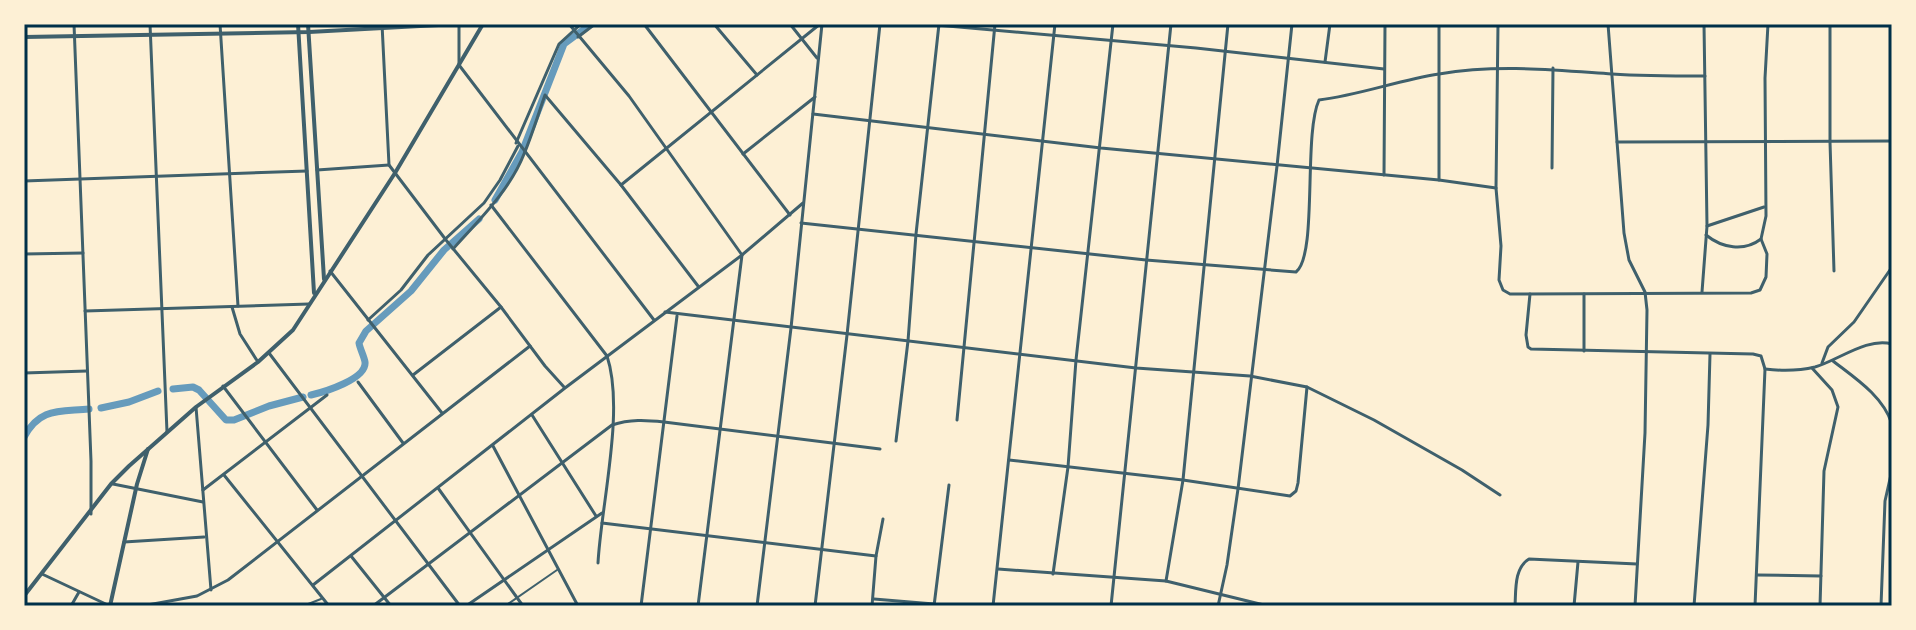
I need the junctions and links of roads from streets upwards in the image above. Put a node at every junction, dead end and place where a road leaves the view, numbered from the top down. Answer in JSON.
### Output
{"nodes":[{"id":1,"x":74,"y":24,"type":"edge"},
{"id":2,"x":150,"y":24,"type":"edge"},
{"id":3,"x":220,"y":24,"type":"edge"},
{"id":4,"x":298,"y":24,"type":"edge"},
{"id":5,"x":308,"y":24,"type":"edge"},
{"id":6,"x":458,"y":24,"type":"edge"},
{"id":7,"x":483,"y":24,"type":"edge"},
{"id":8,"x":569,"y":24,"type":"edge"},
{"id":9,"x":581,"y":24,"type":"edge"},
{"id":10,"x":595,"y":24,"type":"edge"},
{"id":11,"x":644,"y":24,"type":"edge"},
{"id":12,"x":714,"y":24,"type":"edge"},
{"id":13,"x":790,"y":24,"type":"edge"},
{"id":14,"x":821,"y":24,"type":"edge"},
{"id":15,"x":880,"y":24,"type":"edge"},
{"id":16,"x":925,"y":24,"type":"edge"},
{"id":17,"x":1055,"y":24,"type":"edge"},
{"id":18,"x":1113,"y":24,"type":"edge"},
{"id":19,"x":1171,"y":24,"type":"edge"},
{"id":20,"x":1228,"y":24,"type":"edge"},
{"id":21,"x":1292,"y":24,"type":"edge"},
{"id":22,"x":1330,"y":24,"type":"edge"},
{"id":23,"x":1385,"y":24,"type":"edge"},
{"id":24,"x":1439,"y":24,"type":"edge"},
{"id":25,"x":1498,"y":24,"type":"edge"},
{"id":26,"x":1608,"y":24,"type":"edge"},
{"id":27,"x":1704,"y":24,"type":"edge"},
{"id":28,"x":1768,"y":24,"type":"edge"},
{"id":29,"x":1830,"y":24,"type":"edge"},
{"id":30,"x":1891,"y":24,"type":"edge"},
{"id":31,"x":939,"y":25,"type":"edge"},
{"id":32,"x":382,"y":26,"type":"edge"},
{"id":33,"x":995,"y":27,"type":"edge"},
{"id":34,"x":573,"y":30,"type":"junction"},
{"id":35,"x":298,"y":32,"type":"junction"},
{"id":36,"x":309,"y":32,"type":"junction"},
{"id":37,"x":151,"y":33,"type":"junction"},
{"id":38,"x":221,"y":34,"type":"junction"},
{"id":39,"x":75,"y":35,"type":"junction"},
{"id":40,"x":1053,"y":36,"type":"junction"},
{"id":41,"x":24,"y":37,"type":"edge"},
{"id":42,"x":578,"y":37,"type":"junction"},
{"id":43,"x":801,"y":39,"type":"junction"},
{"id":44,"x":1111,"y":42,"type":"junction"},
{"id":45,"x":1169,"y":46,"type":"junction"},
{"id":46,"x":1225,"y":51,"type":"junction"},
{"id":47,"x":817,"y":58,"type":"junction"},
{"id":48,"x":1289,"y":59,"type":"junction"},
{"id":49,"x":1325,"y":62,"type":"junction"},
{"id":50,"x":459,"y":65,"type":"junction"},
{"id":51,"x":1553,"y":68,"type":"junction"},
{"id":52,"x":1384,"y":69,"type":"junction"},
{"id":53,"x":1498,"y":69,"type":"junction"},
{"id":54,"x":1439,"y":74,"type":"junction"},
{"id":55,"x":1612,"y":74,"type":"junction"},
{"id":56,"x":757,"y":75,"type":"junction"},
{"id":57,"x":1705,"y":76,"type":"junction"},
{"id":58,"x":1384,"y":88,"type":"junction"},
{"id":59,"x":815,"y":97,"type":"junction"},
{"id":60,"x":1892,"y":100,"type":"edge"},
{"id":61,"x":710,"y":112,"type":"junction"},
{"id":62,"x":813,"y":114,"type":"junction"},
{"id":63,"x":870,"y":121,"type":"junction"},
{"id":64,"x":929,"y":128,"type":"junction"},
{"id":65,"x":985,"y":134,"type":"junction"},
{"id":66,"x":1043,"y":140,"type":"junction"},
{"id":67,"x":1892,"y":141,"type":"edge"},
{"id":68,"x":1617,"y":142,"type":"junction"},
{"id":69,"x":1705,"y":142,"type":"junction"},
{"id":70,"x":1764,"y":142,"type":"junction"},
{"id":71,"x":1830,"y":142,"type":"junction"},
{"id":72,"x":518,"y":145,"type":"junction"},
{"id":73,"x":665,"y":147,"type":"junction"},
{"id":74,"x":1101,"y":148,"type":"junction"},
{"id":75,"x":524,"y":153,"type":"junction"},
{"id":76,"x":1159,"y":153,"type":"junction"},
{"id":77,"x":743,"y":154,"type":"junction"},
{"id":78,"x":1216,"y":159,"type":"junction"},
{"id":79,"x":389,"y":165,"type":"junction"},
{"id":80,"x":1277,"y":166,"type":"junction"},
{"id":81,"x":1309,"y":168,"type":"junction"},
{"id":82,"x":1552,"y":168,"type":"dead end"},
{"id":83,"x":317,"y":170,"type":"junction"},
{"id":84,"x":307,"y":171,"type":"junction"},
{"id":85,"x":230,"y":172,"type":"junction"},
{"id":86,"x":395,"y":173,"type":"junction"},
{"id":87,"x":157,"y":175,"type":"junction"},
{"id":88,"x":1384,"y":175,"type":"junction"},
{"id":89,"x":80,"y":179,"type":"junction"},
{"id":90,"x":1439,"y":180,"type":"junction"},
{"id":91,"x":24,"y":181,"type":"edge"},
{"id":92,"x":621,"y":185,"type":"junction"},
{"id":93,"x":1496,"y":188,"type":"junction"},
{"id":94,"x":803,"y":203,"type":"junction"},
{"id":95,"x":491,"y":205,"type":"junction"},
{"id":96,"x":1766,"y":206,"type":"junction"},
{"id":97,"x":790,"y":215,"type":"junction"},
{"id":98,"x":801,"y":223,"type":"junction"},
{"id":99,"x":1707,"y":226,"type":"junction"},
{"id":100,"x":858,"y":228,"type":"junction"},
{"id":101,"x":916,"y":234,"type":"junction"},
{"id":102,"x":1706,"y":235,"type":"junction"},
{"id":103,"x":1761,"y":239,"type":"junction"},
{"id":104,"x":974,"y":241,"type":"junction"},
{"id":105,"x":449,"y":244,"type":"junction"},
{"id":106,"x":1031,"y":247,"type":"junction"},
{"id":107,"x":83,"y":253,"type":"junction"},
{"id":108,"x":24,"y":254,"type":"edge"},
{"id":109,"x":1089,"y":254,"type":"junction"},
{"id":110,"x":742,"y":255,"type":"junction"},
{"id":111,"x":1146,"y":260,"type":"junction"},
{"id":112,"x":1205,"y":265,"type":"junction"},
{"id":113,"x":1892,"y":267,"type":"edge"},
{"id":114,"x":330,"y":271,"type":"junction"},
{"id":115,"x":1263,"y":271,"type":"junction"},
{"id":116,"x":1834,"y":271,"type":"dead end"},
{"id":117,"x":324,"y":281,"type":"junction"},
{"id":118,"x":698,"y":286,"type":"junction"},
{"id":119,"x":1645,"y":292,"type":"junction"},
{"id":120,"x":1702,"y":293,"type":"junction"},
{"id":121,"x":1530,"y":294,"type":"junction"},
{"id":122,"x":1584,"y":294,"type":"junction"},
{"id":123,"x":314,"y":295,"type":"junction"},
{"id":124,"x":312,"y":304,"type":"junction"},
{"id":125,"x":238,"y":306,"type":"junction"},
{"id":126,"x":232,"y":307,"type":"junction"},
{"id":127,"x":501,"y":307,"type":"junction"},
{"id":128,"x":162,"y":309,"type":"junction"},
{"id":129,"x":85,"y":311,"type":"junction"},
{"id":130,"x":665,"y":312,"type":"junction"},
{"id":131,"x":677,"y":314,"type":"junction"},
{"id":132,"x":654,"y":320,"type":"junction"},
{"id":133,"x":368,"y":321,"type":"junction"},
{"id":134,"x":733,"y":321,"type":"junction"},
{"id":135,"x":791,"y":328,"type":"junction"},
{"id":136,"x":847,"y":335,"type":"junction"},
{"id":137,"x":908,"y":341,"type":"junction"},
{"id":138,"x":1892,"y":344,"type":"edge"},
{"id":139,"x":530,"y":346,"type":"junction"},
{"id":140,"x":965,"y":348,"type":"junction"},
{"id":141,"x":1584,"y":351,"type":"junction"},
{"id":142,"x":269,"y":353,"type":"junction"},
{"id":143,"x":1648,"y":353,"type":"junction"},
{"id":144,"x":1020,"y":354,"type":"junction"},
{"id":145,"x":1710,"y":354,"type":"junction"},
{"id":146,"x":607,"y":356,"type":"junction"},
{"id":147,"x":1076,"y":360,"type":"junction"},
{"id":148,"x":1833,"y":361,"type":"junction"},
{"id":149,"x":258,"y":362,"type":"junction"},
{"id":150,"x":1821,"y":365,"type":"junction"},
{"id":151,"x":1136,"y":368,"type":"junction"},
{"id":152,"x":1812,"y":368,"type":"junction"},
{"id":153,"x":1765,"y":369,"type":"junction"},
{"id":154,"x":87,"y":371,"type":"junction"},
{"id":155,"x":24,"y":373,"type":"edge"},
{"id":156,"x":1194,"y":373,"type":"junction"},
{"id":157,"x":413,"y":375,"type":"junction"},
{"id":158,"x":1250,"y":376,"type":"junction"},
{"id":159,"x":358,"y":382,"type":"dead end"},
{"id":160,"x":222,"y":386,"type":"junction"},
{"id":161,"x":1307,"y":387,"type":"junction"},
{"id":162,"x":565,"y":388,"type":"junction"},
{"id":163,"x":327,"y":395,"type":"dead end"},
{"id":164,"x":196,"y":407,"type":"junction"},
{"id":165,"x":312,"y":407,"type":"junction"},
{"id":166,"x":442,"y":413,"type":"junction"},
{"id":167,"x":532,"y":415,"type":"junction"},
{"id":168,"x":957,"y":420,"type":"dead end"},
{"id":169,"x":664,"y":422,"type":"junction"},
{"id":170,"x":1892,"y":424,"type":"edge"},
{"id":171,"x":612,"y":425,"type":"junction"},
{"id":172,"x":719,"y":429,"type":"junction"},
{"id":173,"x":167,"y":433,"type":"junction"},
{"id":174,"x":777,"y":435,"type":"junction"},
{"id":175,"x":896,"y":441,"type":"dead end"},
{"id":176,"x":266,"y":443,"type":"junction"},
{"id":177,"x":403,"y":443,"type":"junction"},
{"id":178,"x":833,"y":443,"type":"junction"},
{"id":179,"x":493,"y":446,"type":"junction"},
{"id":180,"x":149,"y":448,"type":"junction"},
{"id":181,"x":880,"y":449,"type":"dead end"},
{"id":182,"x":1009,"y":460,"type":"junction"},
{"id":183,"x":563,"y":461,"type":"junction"},
{"id":184,"x":1068,"y":467,"type":"junction"},
{"id":185,"x":1892,"y":470,"type":"edge"},
{"id":186,"x":1123,"y":473,"type":"junction"},
{"id":187,"x":224,"y":475,"type":"junction"},
{"id":188,"x":362,"y":476,"type":"junction"},
{"id":189,"x":1183,"y":480,"type":"junction"},
{"id":190,"x":111,"y":484,"type":"junction"},
{"id":191,"x":949,"y":485,"type":"dead end"},
{"id":192,"x":438,"y":488,"type":"junction"},
{"id":193,"x":1238,"y":489,"type":"junction"},
{"id":194,"x":203,"y":490,"type":"junction"},
{"id":195,"x":136,"y":491,"type":"junction"},
{"id":196,"x":519,"y":493,"type":"junction"},
{"id":197,"x":1500,"y":495,"type":"dead end"},
{"id":198,"x":203,"y":502,"type":"junction"},
{"id":199,"x":317,"y":510,"type":"junction"},
{"id":200,"x":603,"y":512,"type":"junction"},
{"id":201,"x":91,"y":514,"type":"junction"},
{"id":202,"x":596,"y":516,"type":"junction"},
{"id":203,"x":883,"y":519,"type":"dead end"},
{"id":204,"x":396,"y":522,"type":"junction"},
{"id":205,"x":602,"y":523,"type":"junction"},
{"id":206,"x":651,"y":529,"type":"junction"},
{"id":207,"x":470,"y":532,"type":"junction"},
{"id":208,"x":707,"y":536,"type":"junction"},
{"id":209,"x":205,"y":537,"type":"junction"},
{"id":210,"x":124,"y":542,"type":"junction"},
{"id":211,"x":764,"y":542,"type":"junction"},
{"id":212,"x":277,"y":543,"type":"junction"},
{"id":213,"x":546,"y":549,"type":"junction"},
{"id":214,"x":821,"y":549,"type":"junction"},
{"id":215,"x":351,"y":556,"type":"junction"},
{"id":216,"x":876,"y":556,"type":"junction"},
{"id":217,"x":1578,"y":562,"type":"junction"},
{"id":218,"x":429,"y":563,"type":"junction"},
{"id":219,"x":598,"y":563,"type":"dead end"},
{"id":220,"x":1638,"y":565,"type":"junction"},
{"id":221,"x":998,"y":569,"type":"junction"},
{"id":222,"x":557,"y":570,"type":"junction"},
{"id":223,"x":42,"y":574,"type":"junction"},
{"id":224,"x":1053,"y":574,"type":"junction"},
{"id":225,"x":1757,"y":575,"type":"junction"},
{"id":226,"x":1821,"y":576,"type":"junction"},
{"id":227,"x":1114,"y":578,"type":"junction"},
{"id":228,"x":504,"y":579,"type":"junction"},
{"id":229,"x":1166,"y":581,"type":"junction"},
{"id":230,"x":313,"y":585,"type":"junction"},
{"id":231,"x":211,"y":590,"type":"junction"},
{"id":232,"x":79,"y":591,"type":"junction"},
{"id":233,"x":24,"y":596,"type":"edge"},
{"id":234,"x":1221,"y":596,"type":"junction"},
{"id":235,"x":384,"y":597,"type":"junction"},
{"id":236,"x":517,"y":597,"type":"junction"},
{"id":237,"x":323,"y":598,"type":"junction"},
{"id":238,"x":873,"y":599,"type":"junction"},
{"id":239,"x":934,"y":605,"type":"edge"},
{"id":240,"x":71,"y":606,"type":"edge"},
{"id":241,"x":110,"y":606,"type":"edge"},
{"id":242,"x":142,"y":606,"type":"edge"},
{"id":243,"x":303,"y":606,"type":"edge"},
{"id":244,"x":329,"y":606,"type":"edge"},
{"id":245,"x":373,"y":606,"type":"edge"},
{"id":246,"x":391,"y":606,"type":"edge"},
{"id":247,"x":460,"y":606,"type":"edge"},
{"id":248,"x":466,"y":606,"type":"edge"},
{"id":249,"x":505,"y":606,"type":"edge"},
{"id":250,"x":523,"y":606,"type":"edge"},
{"id":251,"x":578,"y":606,"type":"edge"},
{"id":252,"x":641,"y":606,"type":"edge"},
{"id":253,"x":698,"y":606,"type":"edge"},
{"id":254,"x":757,"y":606,"type":"edge"},
{"id":255,"x":815,"y":606,"type":"edge"},
{"id":256,"x":872,"y":606,"type":"edge"},
{"id":257,"x":993,"y":606,"type":"edge"},
{"id":258,"x":1111,"y":606,"type":"edge"},
{"id":259,"x":1218,"y":606,"type":"edge"},
{"id":260,"x":1268,"y":606,"type":"edge"},
{"id":261,"x":1515,"y":606,"type":"edge"},
{"id":262,"x":1574,"y":606,"type":"edge"},
{"id":263,"x":1635,"y":606,"type":"edge"},
{"id":264,"x":1694,"y":606,"type":"edge"},
{"id":265,"x":1755,"y":606,"type":"edge"},
{"id":266,"x":1820,"y":606,"type":"edge"},
{"id":267,"x":1881,"y":606,"type":"edge"}],
"edges":[{"from":1,"to":39,"type":"street"},
{"from":2,"to":37,"type":"street"},
{"from":3,"to":38,"type":"street"},
{"from":4,"to":35,"type":"street"},
{"from":5,"to":36,"type":"street"},
{"from":6,"to":32,"type":"street"},
{"from":6,"to":50,"type":"street"},
{"from":7,"to":50,"type":"street"},
{"from":8,"to":34,"type":"street"},
{"from":9,"to":34,"type":"street"},
{"from":10,"to":42,"type":"street"},
{"from":11,"to":61,"type":"street"},
{"from":12,"to":56,"type":"street"},
{"from":13,"to":43,"type":"street"},
{"from":14,"to":43,"type":"street"},
{"from":14,"to":47,"type":"street"},
{"from":15,"to":63,"type":"street"},
{"from":16,"to":31,"type":"street"},
{"from":17,"to":40,"type":"street"},
{"from":18,"to":44,"type":"street"},
{"from":19,"to":45,"type":"street"},
{"from":20,"to":46,"type":"street"},
{"from":21,"to":48,"type":"street"},
{"from":22,"to":49,"type":"street"},
{"from":23,"to":52,"type":"street"},
{"from":24,"to":54,"type":"street"},
{"from":25,"to":53,"type":"street"},
{"from":26,"to":55,"type":"street"},
{"from":27,"to":57,"type":"street"},
{"from":28,"to":70,"type":"street"},
{"from":29,"to":71,"type":"street"},
{"from":30,"to":60,"type":"street"},
{"from":31,"to":33,"type":"street"},
{"from":31,"to":64,"type":"street"},
{"from":32,"to":36,"type":"street"},
{"from":32,"to":79,"type":"street"},
{"from":33,"to":40,"type":"street"},
{"from":33,"to":65,"type":"street"},
{"from":34,"to":42,"type":"street"},
{"from":34,"to":72,"type":"street"},
{"from":35,"to":36,"type":"street"},
{"from":35,"to":38,"type":"street"},
{"from":35,"to":84,"type":"street"},
{"from":36,"to":83,"type":"street"},
{"from":37,"to":38,"type":"street"},
{"from":37,"to":39,"type":"street"},
{"from":37,"to":87,"type":"street"},
{"from":38,"to":85,"type":"street"},
{"from":39,"to":41,"type":"street"},
{"from":39,"to":89,"type":"street"},
{"from":40,"to":44,"type":"street"},
{"from":40,"to":66,"type":"street"},
{"from":42,"to":73,"type":"street"},
{"from":43,"to":47,"type":"street"},
{"from":43,"to":56,"type":"street"},
{"from":44,"to":45,"type":"street"},
{"from":44,"to":74,"type":"street"},
{"from":45,"to":46,"type":"street"},
{"from":45,"to":76,"type":"street"},
{"from":46,"to":48,"type":"street"},
{"from":46,"to":78,"type":"street"},
{"from":47,"to":59,"type":"street"},
{"from":48,"to":49,"type":"street"},
{"from":48,"to":80,"type":"street"},
{"from":49,"to":52,"type":"street"},
{"from":50,"to":72,"type":"street"},
{"from":50,"to":86,"type":"street"},
{"from":51,"to":53,"type":"street"},
{"from":51,"to":55,"type":"street"},
{"from":51,"to":82,"type":"street"},
{"from":52,"to":58,"type":"street"},
{"from":53,"to":54,"type":"street"},
{"from":53,"to":93,"type":"street"},
{"from":54,"to":58,"type":"street"},
{"from":54,"to":90,"type":"street"},
{"from":55,"to":57,"type":"street"},
{"from":55,"to":68,"type":"street"},
{"from":56,"to":61,"type":"street"},
{"from":57,"to":69,"type":"street"},
{"from":58,"to":81,"type":"street"},
{"from":58,"to":88,"type":"street"},
{"from":59,"to":62,"type":"street"},
{"from":59,"to":77,"type":"street"},
{"from":61,"to":73,"type":"street"},
{"from":61,"to":77,"type":"street"},
{"from":62,"to":63,"type":"street"},
{"from":62,"to":94,"type":"street"},
{"from":63,"to":64,"type":"street"},
{"from":63,"to":100,"type":"street"},
{"from":64,"to":65,"type":"street"},
{"from":64,"to":101,"type":"street"},
{"from":65,"to":66,"type":"street"},
{"from":65,"to":104,"type":"street"},
{"from":66,"to":74,"type":"street"},
{"from":66,"to":106,"type":"street"},
{"from":67,"to":71,"type":"street"},
{"from":68,"to":69,"type":"street"},
{"from":68,"to":119,"type":"street"},
{"from":69,"to":70,"type":"street"},
{"from":69,"to":99,"type":"street"},
{"from":70,"to":71,"type":"street"},
{"from":70,"to":96,"type":"street"},
{"from":71,"to":116,"type":"street"},
{"from":72,"to":75,"type":"street"},
{"from":72,"to":105,"type":"street"},
{"from":73,"to":92,"type":"street"},
{"from":73,"to":110,"type":"street"},
{"from":74,"to":76,"type":"street"},
{"from":74,"to":109,"type":"street"},
{"from":75,"to":92,"type":"street"},
{"from":75,"to":95,"type":"street"},
{"from":75,"to":132,"type":"street"},
{"from":76,"to":78,"type":"street"},
{"from":76,"to":111,"type":"street"},
{"from":77,"to":97,"type":"street"},
{"from":78,"to":80,"type":"street"},
{"from":78,"to":112,"type":"street"},
{"from":79,"to":83,"type":"street"},
{"from":79,"to":86,"type":"street"},
{"from":80,"to":81,"type":"street"},
{"from":80,"to":115,"type":"street"},
{"from":81,"to":88,"type":"street"},
{"from":81,"to":115,"type":"street"},
{"from":83,"to":117,"type":"street"},
{"from":84,"to":85,"type":"street"},
{"from":84,"to":123,"type":"street"},
{"from":85,"to":87,"type":"street"},
{"from":85,"to":125,"type":"street"},
{"from":86,"to":105,"type":"street"},
{"from":86,"to":114,"type":"street"},
{"from":87,"to":89,"type":"street"},
{"from":87,"to":128,"type":"street"},
{"from":88,"to":90,"type":"street"},
{"from":89,"to":91,"type":"street"},
{"from":89,"to":107,"type":"street"},
{"from":90,"to":93,"type":"street"},
{"from":92,"to":118,"type":"street"},
{"from":93,"to":121,"type":"street"},
{"from":94,"to":97,"type":"street"},
{"from":94,"to":98,"type":"street"},
{"from":95,"to":105,"type":"street"},
{"from":95,"to":146,"type":"street"},
{"from":96,"to":99,"type":"street"},
{"from":96,"to":103,"type":"street"},
{"from":97,"to":110,"type":"street"},
{"from":98,"to":100,"type":"street"},
{"from":98,"to":135,"type":"street"},
{"from":99,"to":102,"type":"street"},
{"from":100,"to":101,"type":"street"},
{"from":100,"to":136,"type":"street"},
{"from":101,"to":104,"type":"street"},
{"from":101,"to":137,"type":"street"},
{"from":102,"to":103,"type":"street"},
{"from":102,"to":120,"type":"street"},
{"from":103,"to":120,"type":"street"},
{"from":104,"to":106,"type":"street"},
{"from":104,"to":140,"type":"street"},
{"from":105,"to":127,"type":"street"},
{"from":105,"to":133,"type":"street"},
{"from":106,"to":109,"type":"street"},
{"from":106,"to":144,"type":"street"},
{"from":107,"to":108,"type":"street"},
{"from":107,"to":129,"type":"street"},
{"from":109,"to":111,"type":"street"},
{"from":109,"to":147,"type":"street"},
{"from":110,"to":118,"type":"street"},
{"from":110,"to":134,"type":"street"},
{"from":111,"to":112,"type":"street"},
{"from":111,"to":151,"type":"street"},
{"from":112,"to":115,"type":"street"},
{"from":112,"to":156,"type":"street"},
{"from":113,"to":150,"type":"street"},
{"from":114,"to":117,"type":"street"},
{"from":114,"to":133,"type":"street"},
{"from":115,"to":158,"type":"street"},
{"from":117,"to":123,"type":"street"},
{"from":118,"to":130,"type":"street"},
{"from":119,"to":120,"type":"street"},
{"from":119,"to":122,"type":"street"},
{"from":119,"to":143,"type":"street"},
{"from":121,"to":122,"type":"street"},
{"from":121,"to":141,"type":"street"},
{"from":122,"to":141,"type":"street"},
{"from":123,"to":124,"type":"street"},
{"from":124,"to":125,"type":"street"},
{"from":124,"to":142,"type":"street"},
{"from":125,"to":126,"type":"street"},
{"from":126,"to":128,"type":"street"},
{"from":126,"to":149,"type":"street"},
{"from":127,"to":139,"type":"street"},
{"from":127,"to":157,"type":"street"},
{"from":128,"to":129,"type":"street"},
{"from":128,"to":173,"type":"street"},
{"from":129,"to":154,"type":"street"},
{"from":130,"to":131,"type":"street"},
{"from":130,"to":132,"type":"street"},
{"from":131,"to":134,"type":"street"},
{"from":131,"to":169,"type":"street"},
{"from":132,"to":146,"type":"street"},
{"from":133,"to":157,"type":"street"},
{"from":134,"to":135,"type":"street"},
{"from":134,"to":172,"type":"street"},
{"from":135,"to":136,"type":"street"},
{"from":135,"to":174,"type":"street"},
{"from":136,"to":137,"type":"street"},
{"from":136,"to":178,"type":"street"},
{"from":137,"to":140,"type":"street"},
{"from":137,"to":175,"type":"street"},
{"from":138,"to":148,"type":"street"},
{"from":139,"to":162,"type":"street"},
{"from":139,"to":166,"type":"street"},
{"from":140,"to":144,"type":"street"},
{"from":140,"to":168,"type":"street"},
{"from":141,"to":143,"type":"street"},
{"from":142,"to":149,"type":"street"},
{"from":142,"to":165,"type":"street"},
{"from":143,"to":145,"type":"street"},
{"from":143,"to":220,"type":"street"},
{"from":144,"to":147,"type":"street"},
{"from":144,"to":182,"type":"street"},
{"from":145,"to":153,"type":"street"},
{"from":145,"to":264,"type":"street"},
{"from":146,"to":162,"type":"street"},
{"from":146,"to":171,"type":"street"},
{"from":147,"to":151,"type":"street"},
{"from":147,"to":184,"type":"street"},
{"from":148,"to":150,"type":"street"},
{"from":148,"to":170,"type":"street"},
{"from":149,"to":160,"type":"street"},
{"from":150,"to":152,"type":"street"},
{"from":151,"to":156,"type":"street"},
{"from":151,"to":186,"type":"street"},
{"from":152,"to":153,"type":"street"},
{"from":152,"to":226,"type":"street"},
{"from":153,"to":225,"type":"street"},
{"from":154,"to":155,"type":"street"},
{"from":154,"to":201,"type":"street"},
{"from":156,"to":158,"type":"street"},
{"from":156,"to":189,"type":"street"},
{"from":157,"to":166,"type":"street"},
{"from":158,"to":161,"type":"street"},
{"from":158,"to":193,"type":"street"},
{"from":159,"to":177,"type":"street"},
{"from":160,"to":164,"type":"street"},
{"from":160,"to":176,"type":"street"},
{"from":161,"to":193,"type":"street"},
{"from":161,"to":197,"type":"street"},
{"from":162,"to":167,"type":"street"},
{"from":163,"to":165,"type":"street"},
{"from":164,"to":173,"type":"street"},
{"from":164,"to":194,"type":"street"},
{"from":165,"to":176,"type":"street"},
{"from":165,"to":188,"type":"street"},
{"from":166,"to":177,"type":"street"},
{"from":167,"to":179,"type":"street"},
{"from":167,"to":183,"type":"street"},
{"from":169,"to":171,"type":"street"},
{"from":169,"to":172,"type":"street"},
{"from":169,"to":206,"type":"street"},
{"from":171,"to":183,"type":"street"},
{"from":171,"to":200,"type":"street"},
{"from":172,"to":174,"type":"street"},
{"from":172,"to":208,"type":"street"},
{"from":173,"to":180,"type":"street"},
{"from":174,"to":178,"type":"street"},
{"from":174,"to":211,"type":"street"},
{"from":176,"to":187,"type":"street"},
{"from":176,"to":199,"type":"street"},
{"from":177,"to":188,"type":"street"},
{"from":178,"to":181,"type":"street"},
{"from":178,"to":214,"type":"street"},
{"from":179,"to":192,"type":"street"},
{"from":179,"to":196,"type":"street"},
{"from":180,"to":190,"type":"street"},
{"from":180,"to":195,"type":"street"},
{"from":182,"to":184,"type":"street"},
{"from":182,"to":221,"type":"street"},
{"from":183,"to":196,"type":"street"},
{"from":183,"to":202,"type":"street"},
{"from":184,"to":186,"type":"street"},
{"from":184,"to":224,"type":"street"},
{"from":185,"to":267,"type":"street"},
{"from":186,"to":189,"type":"street"},
{"from":186,"to":227,"type":"street"},
{"from":187,"to":194,"type":"street"},
{"from":187,"to":212,"type":"street"},
{"from":188,"to":199,"type":"street"},
{"from":188,"to":204,"type":"street"},
{"from":189,"to":193,"type":"street"},
{"from":189,"to":229,"type":"street"},
{"from":190,"to":195,"type":"street"},
{"from":190,"to":201,"type":"street"},
{"from":191,"to":239,"type":"street"},
{"from":192,"to":204,"type":"street"},
{"from":192,"to":207,"type":"street"},
{"from":193,"to":234,"type":"street"},
{"from":194,"to":198,"type":"street"},
{"from":195,"to":198,"type":"street"},
{"from":195,"to":210,"type":"street"},
{"from":196,"to":207,"type":"street"},
{"from":196,"to":213,"type":"street"},
{"from":198,"to":209,"type":"street"},
{"from":199,"to":212,"type":"street"},
{"from":200,"to":202,"type":"street"},
{"from":200,"to":205,"type":"street"},
{"from":201,"to":223,"type":"street"},
{"from":202,"to":213,"type":"street"},
{"from":203,"to":216,"type":"street"},
{"from":204,"to":215,"type":"street"},
{"from":204,"to":218,"type":"street"},
{"from":205,"to":206,"type":"street"},
{"from":205,"to":219,"type":"street"},
{"from":206,"to":208,"type":"street"},
{"from":206,"to":252,"type":"street"},
{"from":207,"to":218,"type":"street"},
{"from":207,"to":228,"type":"street"},
{"from":208,"to":211,"type":"street"},
{"from":208,"to":253,"type":"street"},
{"from":209,"to":210,"type":"street"},
{"from":209,"to":231,"type":"street"},
{"from":210,"to":241,"type":"street"},
{"from":211,"to":214,"type":"street"},
{"from":211,"to":254,"type":"street"},
{"from":212,"to":230,"type":"street"},
{"from":212,"to":231,"type":"street"},
{"from":213,"to":222,"type":"street"},
{"from":213,"to":228,"type":"street"},
{"from":214,"to":216,"type":"street"},
{"from":214,"to":255,"type":"street"},
{"from":215,"to":230,"type":"street"},
{"from":215,"to":235,"type":"street"},
{"from":216,"to":238,"type":"street"},
{"from":217,"to":220,"type":"street"},
{"from":217,"to":261,"type":"street"},
{"from":217,"to":262,"type":"street"},
{"from":218,"to":235,"type":"street"},
{"from":218,"to":247,"type":"street"},
{"from":220,"to":263,"type":"street"},
{"from":221,"to":224,"type":"street"},
{"from":221,"to":257,"type":"street"},
{"from":222,"to":236,"type":"street"},
{"from":222,"to":251,"type":"street"},
{"from":223,"to":232,"type":"street"},
{"from":223,"to":233,"type":"street"},
{"from":224,"to":227,"type":"street"},
{"from":225,"to":226,"type":"street"},
{"from":225,"to":265,"type":"street"},
{"from":226,"to":266,"type":"street"},
{"from":227,"to":229,"type":"street"},
{"from":227,"to":258,"type":"street"},
{"from":228,"to":236,"type":"street"},
{"from":228,"to":248,"type":"street"},
{"from":229,"to":234,"type":"street"},
{"from":230,"to":237,"type":"street"},
{"from":231,"to":242,"type":"street"},
{"from":232,"to":240,"type":"street"},
{"from":232,"to":241,"type":"street"},
{"from":234,"to":259,"type":"street"},
{"from":234,"to":260,"type":"street"},
{"from":235,"to":245,"type":"street"},
{"from":235,"to":246,"type":"street"},
{"from":236,"to":249,"type":"street"},
{"from":236,"to":250,"type":"street"},
{"from":237,"to":243,"type":"street"},
{"from":237,"to":244,"type":"street"},
{"from":238,"to":239,"type":"street"},
{"from":238,"to":256,"type":"street"}]}
